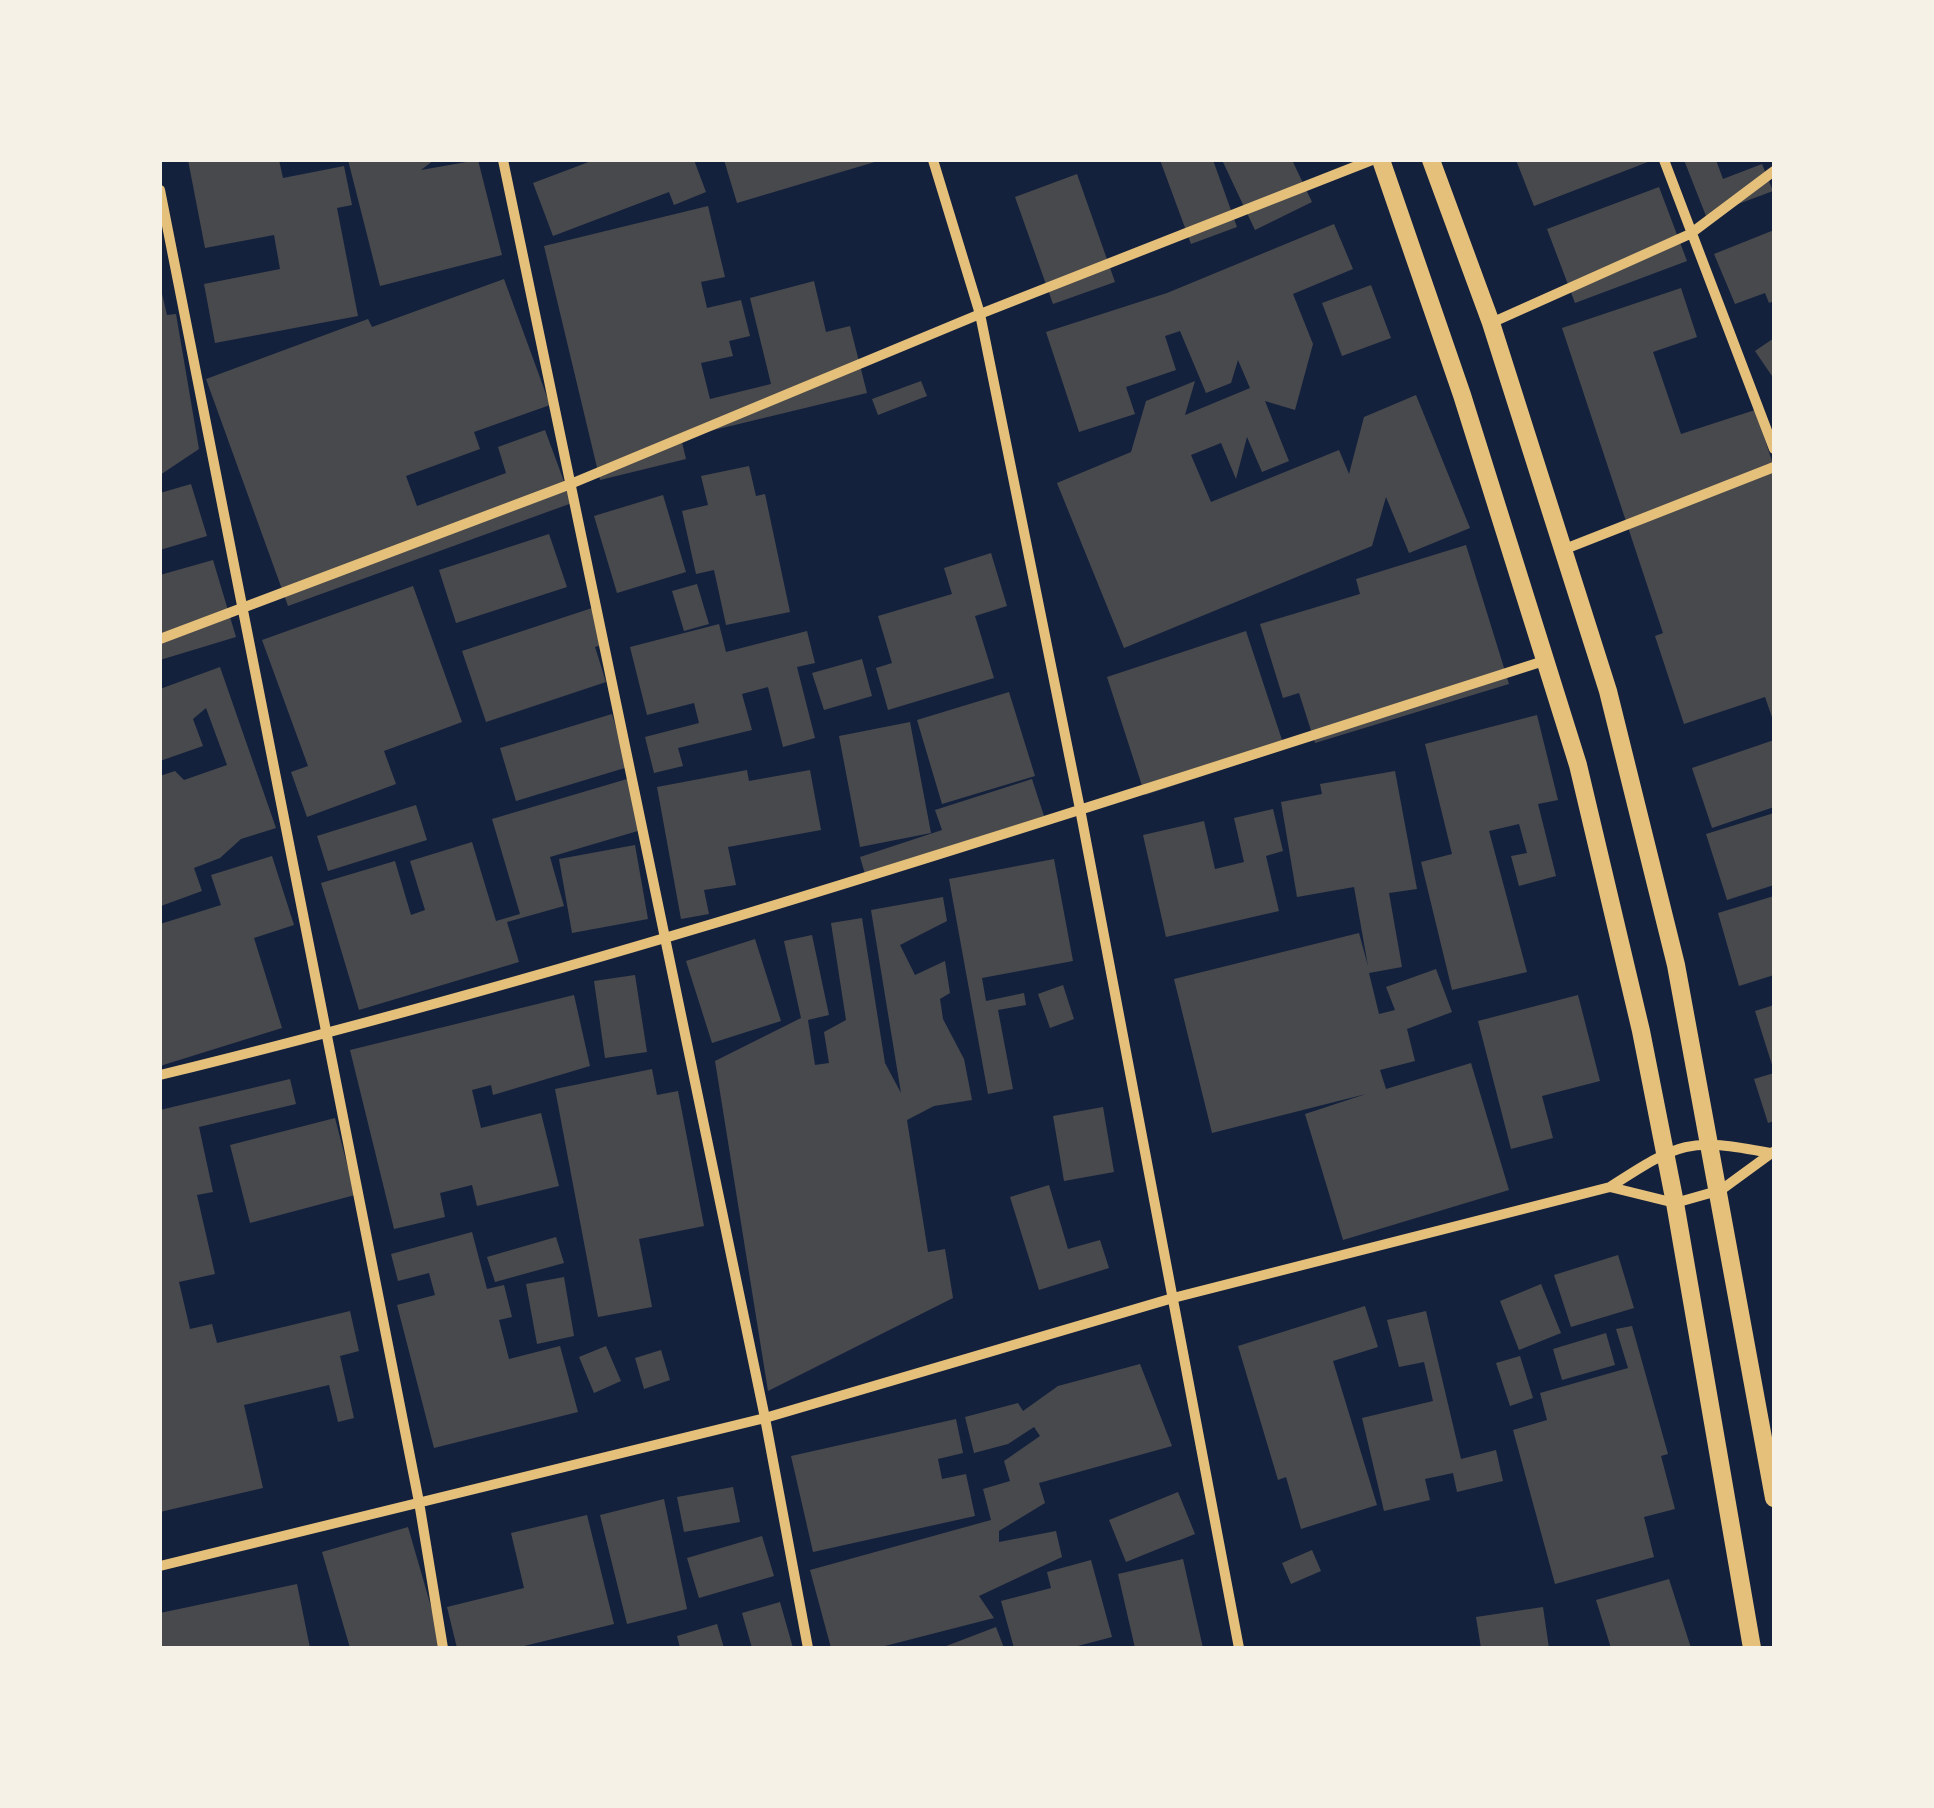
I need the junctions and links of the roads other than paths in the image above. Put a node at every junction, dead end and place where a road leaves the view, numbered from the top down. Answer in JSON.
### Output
{"nodes":[{"id":1,"x":503,"y":160,"type":"edge"},
{"id":2,"x":934,"y":160,"type":"edge"},
{"id":3,"x":1372,"y":160,"type":"edge"},
{"id":4,"x":1380,"y":160,"type":"edge"},
{"id":5,"x":1432,"y":160,"type":"edge"},
{"id":6,"x":1664,"y":160,"type":"edge"},
{"id":7,"x":1774,"y":171,"type":"edge"},
{"id":8,"x":160,"y":190,"type":"edge"},
{"id":9,"x":1690,"y":234,"type":"junction"},
{"id":10,"x":980,"y":314,"type":"junction"},
{"id":11,"x":1492,"y":323,"type":"junction"},
{"id":12,"x":1774,"y":450,"type":"edge"},
{"id":13,"x":1774,"y":467,"type":"edge"},
{"id":14,"x":568,"y":485,"type":"junction"},
{"id":15,"x":1565,"y":550,"type":"junction"},
{"id":16,"x":244,"y":606,"type":"junction"},
{"id":17,"x":160,"y":639,"type":"edge"},
{"id":18,"x":1547,"y":660,"type":"junction"},
{"id":19,"x":1080,"y":809,"type":"junction"},
{"id":20,"x":664,"y":940,"type":"junction"},
{"id":21,"x":326,"y":1035,"type":"junction"},
{"id":22,"x":160,"y":1076,"type":"edge"},
{"id":23,"x":1710,"y":1141,"type":"junction"},
{"id":24,"x":1664,"y":1152,"type":"junction"},
{"id":25,"x":1772,"y":1153,"type":"edge"},
{"id":26,"x":1610,"y":1187,"type":"junction"},
{"id":27,"x":1720,"y":1190,"type":"junction"},
{"id":28,"x":1676,"y":1202,"type":"junction"},
{"id":29,"x":1173,"y":1298,"type":"junction"},
{"id":30,"x":765,"y":1418,"type":"junction"},
{"id":31,"x":1774,"y":1498,"type":"edge"},
{"id":32,"x":419,"y":1502,"type":"junction"},
{"id":33,"x":160,"y":1566,"type":"edge"},
{"id":34,"x":443,"y":1648,"type":"edge"},
{"id":35,"x":808,"y":1648,"type":"edge"},
{"id":36,"x":1239,"y":1648,"type":"edge"},
{"id":37,"x":1752,"y":1648,"type":"edge"}],
"edges":[{"from":1,"to":14,"type":"street"},
{"from":2,"to":10,"type":"street"},
{"from":3,"to":10,"type":"street"},
{"from":4,"to":18,"type":"street"},
{"from":5,"to":11,"type":"street"},
{"from":6,"to":9,"type":"street"},
{"from":7,"to":9,"type":"street"},
{"from":8,"to":16,"type":"street"},
{"from":9,"to":11,"type":"street"},
{"from":9,"to":12,"type":"street"},
{"from":10,"to":14,"type":"street"},
{"from":10,"to":19,"type":"street"},
{"from":11,"to":15,"type":"street"},
{"from":13,"to":15,"type":"street"},
{"from":14,"to":16,"type":"street"},
{"from":14,"to":20,"type":"street"},
{"from":15,"to":23,"type":"street"},
{"from":16,"to":17,"type":"street"},
{"from":16,"to":21,"type":"street"},
{"from":18,"to":19,"type":"street"},
{"from":18,"to":24,"type":"street"},
{"from":19,"to":20,"type":"street"},
{"from":19,"to":29,"type":"street"},
{"from":20,"to":21,"type":"street"},
{"from":20,"to":30,"type":"street"},
{"from":21,"to":22,"type":"street"},
{"from":21,"to":32,"type":"street"},
{"from":23,"to":24,"type":"street"},
{"from":23,"to":25,"type":"street"},
{"from":23,"to":27,"type":"street"},
{"from":24,"to":26,"type":"street"},
{"from":24,"to":28,"type":"street"},
{"from":25,"to":27,"type":"street"},
{"from":26,"to":28,"type":"street"},
{"from":26,"to":29,"type":"street"},
{"from":27,"to":28,"type":"street"},
{"from":27,"to":31,"type":"street"},
{"from":28,"to":37,"type":"street"},
{"from":29,"to":30,"type":"street"},
{"from":29,"to":36,"type":"street"},
{"from":30,"to":32,"type":"street"},
{"from":30,"to":35,"type":"street"},
{"from":32,"to":33,"type":"street"},
{"from":32,"to":34,"type":"street"}]}
